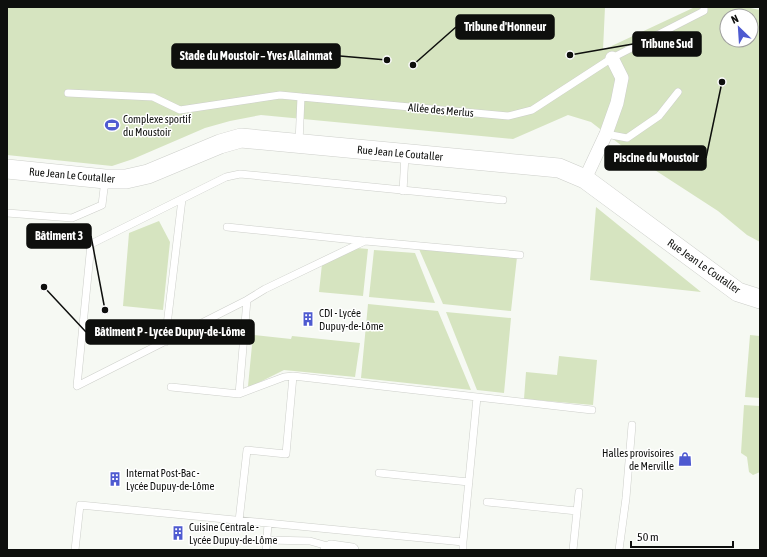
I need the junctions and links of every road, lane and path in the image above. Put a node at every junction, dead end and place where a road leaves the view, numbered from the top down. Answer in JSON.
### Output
{"nodes":[{"id":1,"x":704,"y":7,"type":"edge"},
{"id":2,"x":612,"y":58,"type":"junction"},
{"id":3,"x":678,"y":92,"type":"dead end"},
{"id":4,"x":68,"y":93,"type":"dead end"},
{"id":5,"x":301,"y":97,"type":"junction"},
{"id":6,"x":606,"y":134,"type":"junction"},
{"id":7,"x":299,"y":143,"type":"junction"},
{"id":8,"x":405,"y":153,"type":"junction"},
{"id":9,"x":7,"y":169,"type":"edge"},
{"id":10,"x":585,"y":178,"type":"junction"},
{"id":11,"x":105,"y":179,"type":"junction"},
{"id":12,"x":403,"y":190,"type":"junction"},
{"id":13,"x":182,"y":199,"type":"junction"},
{"id":14,"x":503,"y":200,"type":"dead end"},
{"id":15,"x":7,"y":213,"type":"edge"},
{"id":16,"x":227,"y":227,"type":"dead end"},
{"id":17,"x":365,"y":241,"type":"junction"},
{"id":18,"x":520,"y":255,"type":"dead end"},
{"id":19,"x":760,"y":299,"type":"edge"},
{"id":20,"x":247,"y":300,"type":"junction"},
{"id":21,"x":165,"y":342,"type":"junction"},
{"id":22,"x":293,"y":376,"type":"junction"},
{"id":23,"x":171,"y":387,"type":"dead end"},
{"id":24,"x":240,"y":394,"type":"junction"},
{"id":25,"x":477,"y":397,"type":"junction"},
{"id":26,"x":592,"y":410,"type":"dead end"},
{"id":27,"x":632,"y":425,"type":"dead end"},
{"id":28,"x":379,"y":473,"type":"dead end"},
{"id":29,"x":469,"y":482,"type":"junction"},
{"id":30,"x":579,"y":492,"type":"dead end"},
{"id":31,"x":487,"y":502,"type":"dead end"},
{"id":32,"x":577,"y":511,"type":"junction"},
{"id":33,"x":239,"y":521,"type":"junction"},
{"id":34,"x":268,"y":524,"type":"junction"},
{"id":35,"x":268,"y":540,"type":"junction"},
{"id":36,"x":463,"y":542,"type":"junction"},
{"id":37,"x":329,"y":548,"type":"edge"},
{"id":38,"x":75,"y":550,"type":"edge"},
{"id":39,"x":266,"y":550,"type":"edge"},
{"id":40,"x":352,"y":550,"type":"edge"},
{"id":41,"x":463,"y":550,"type":"edge"},
{"id":42,"x":573,"y":550,"type":"edge"},
{"id":43,"x":619,"y":550,"type":"edge"}],
"edges":[{"from":1,"to":2,"type":"lane","name":"Allée des Merlus"},
{"from":2,"to":5,"type":"lane","name":"Allée des Merlus"},
{"from":2,"to":6,"type":"street"},
{"from":3,"to":6,"type":"lane"},
{"from":4,"to":5,"type":"lane","name":"Allée des Merlus"},
{"from":5,"to":7,"type":"lane"},
{"from":6,"to":10,"type":"street"},
{"from":7,"to":8,"type":"street","name":"Rue Jean Le Coutaller"},
{"from":7,"to":11,"type":"street","name":"Rue Jean Le Coutaller"},
{"from":8,"to":10,"type":"street","name":"Rue Jean Le Coutaller"},
{"from":8,"to":12,"type":"lane"},
{"from":9,"to":11,"type":"street","name":"Rue Jean Le Coutaller"},
{"from":10,"to":19,"type":"street","name":"Rue Jean Le Coutaller"},
{"from":11,"to":15,"type":"lane"},
{"from":12,"to":13,"type":"lane"},
{"from":12,"to":14,"type":"lane"},
{"from":13,"to":21,"type":"lane"},
{"from":13,"to":21,"type":"lane"},
{"from":16,"to":17,"type":"lane"},
{"from":17,"to":18,"type":"lane"},
{"from":17,"to":20,"type":"lane"},
{"from":20,"to":21,"type":"lane"},
{"from":20,"to":24,"type":"lane"},
{"from":22,"to":24,"type":"lane"},
{"from":22,"to":25,"type":"lane"},
{"from":22,"to":33,"type":"lane"},
{"from":23,"to":24,"type":"lane"},
{"from":25,"to":26,"type":"lane"},
{"from":25,"to":29,"type":"lane"},
{"from":27,"to":43,"type":"lane"},
{"from":28,"to":29,"type":"lane"},
{"from":29,"to":36,"type":"lane"},
{"from":30,"to":32,"type":"lane"},
{"from":31,"to":32,"type":"lane"},
{"from":32,"to":42,"type":"lane"},
{"from":33,"to":34,"type":"lane"},
{"from":33,"to":38,"type":"lane"},
{"from":34,"to":35,"type":"lane"},
{"from":34,"to":36,"type":"lane"},
{"from":35,"to":37,"type":"lane"},
{"from":35,"to":39,"type":"lane"},
{"from":36,"to":41,"type":"lane"},
{"from":37,"to":40,"type":"street"}]}
